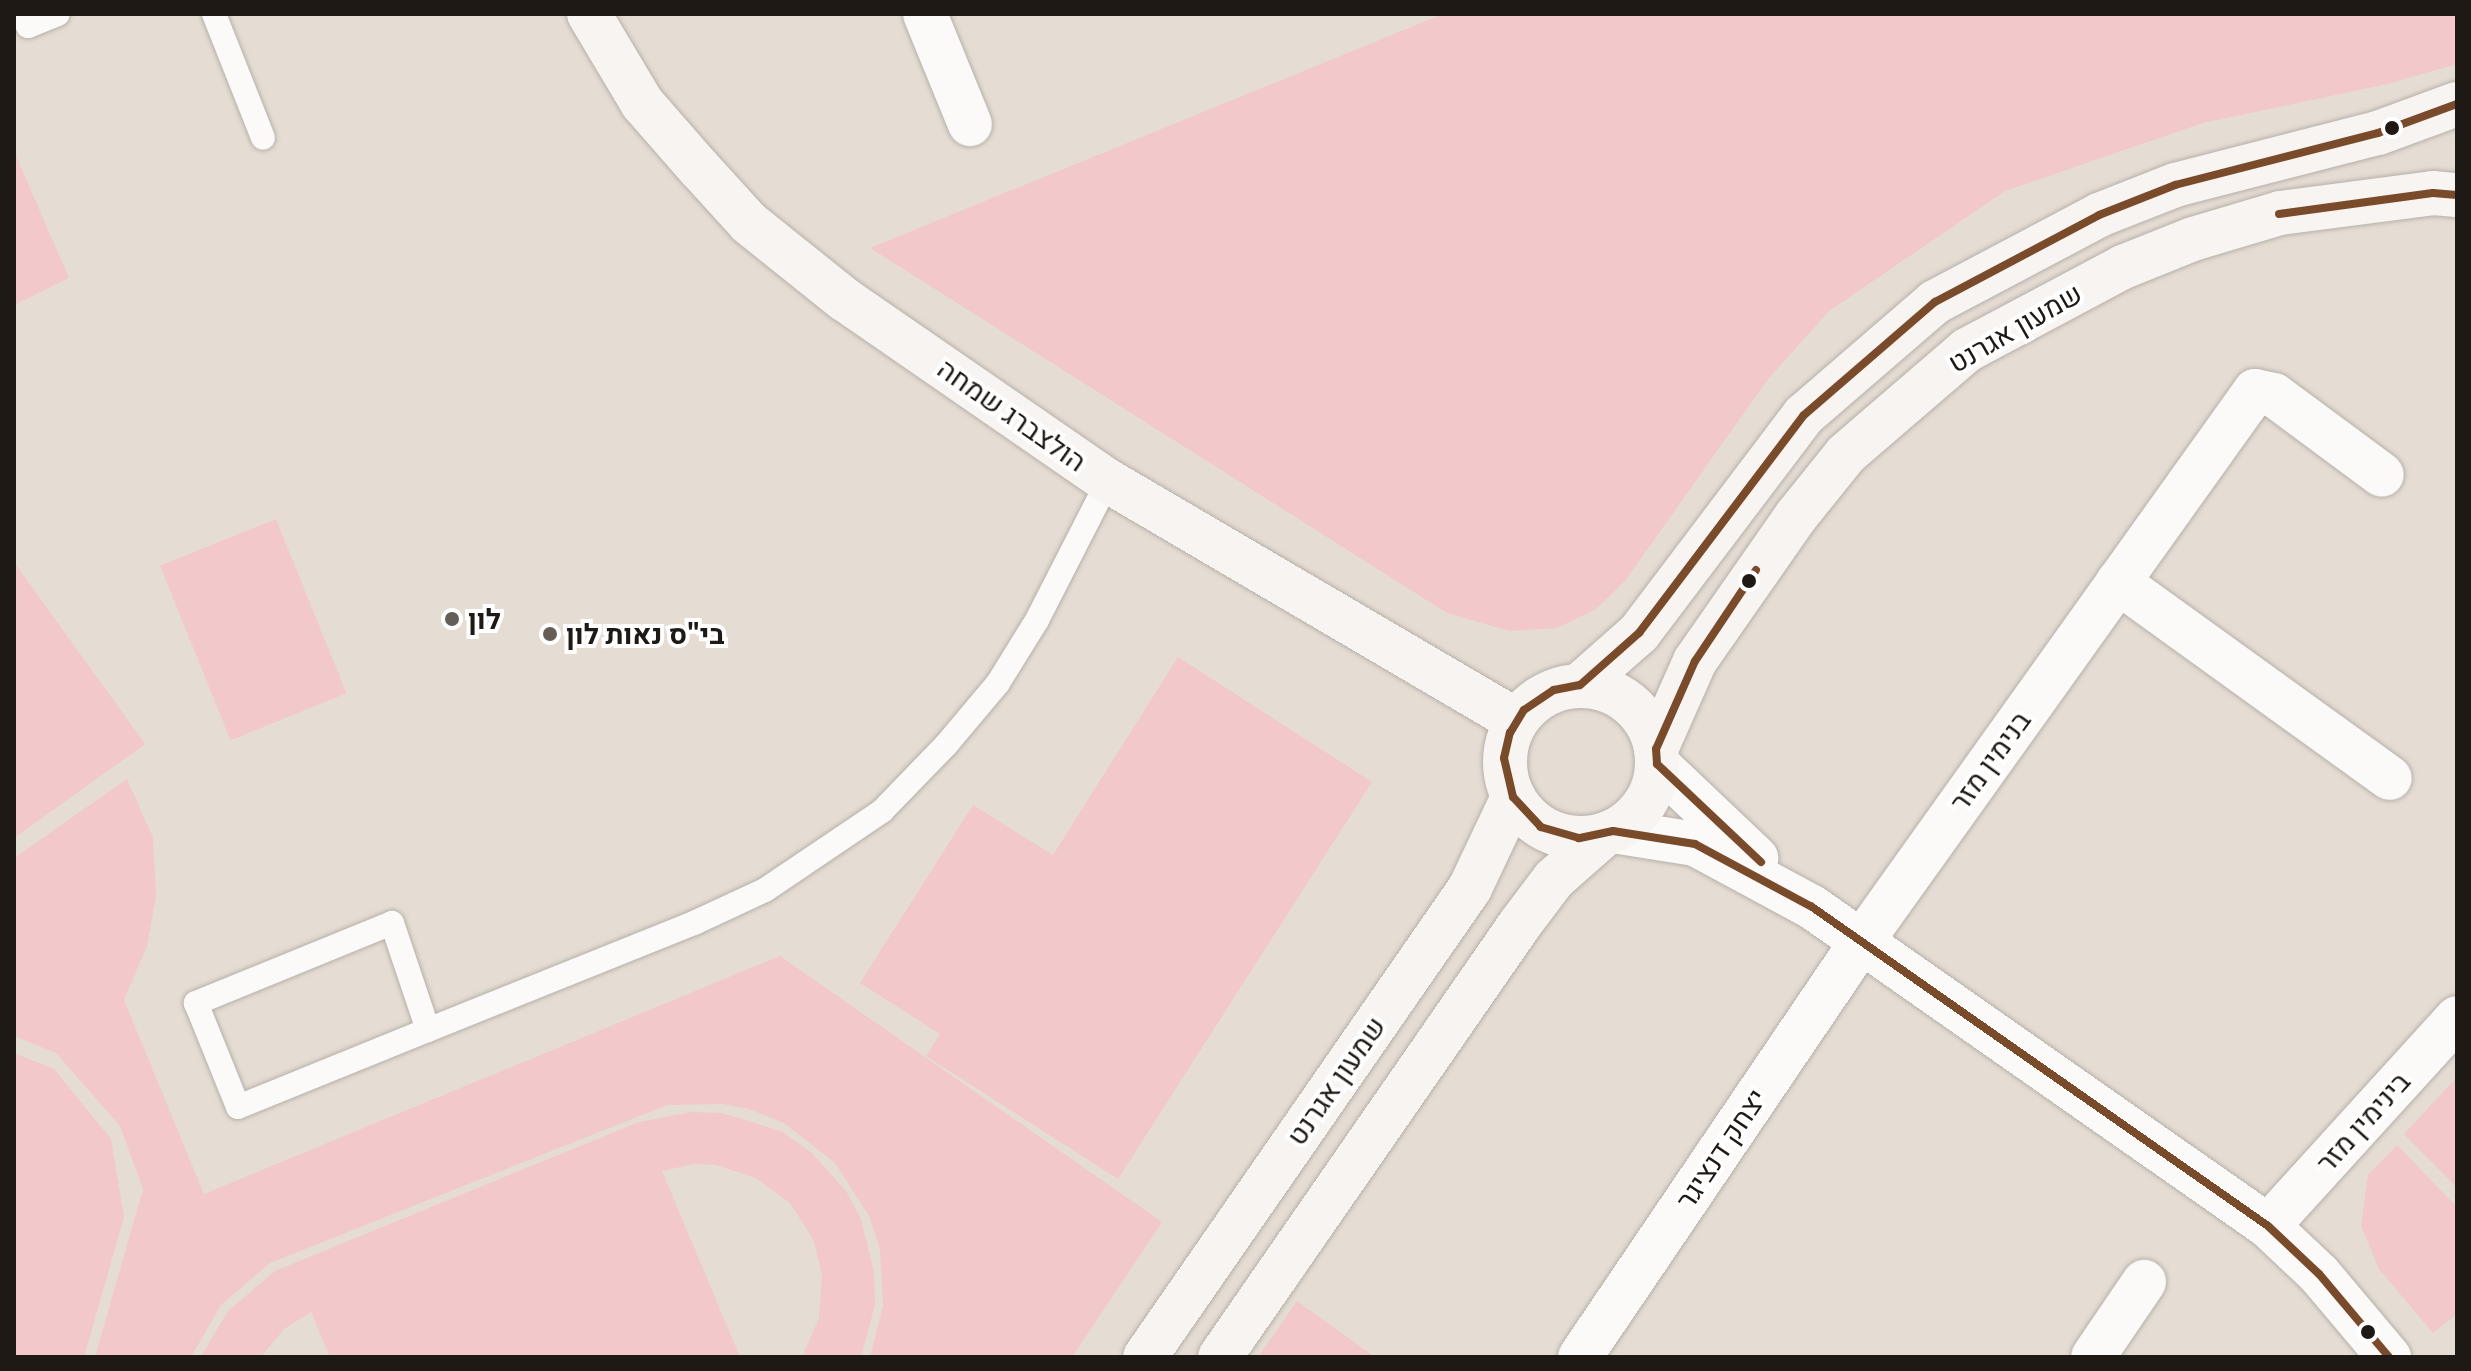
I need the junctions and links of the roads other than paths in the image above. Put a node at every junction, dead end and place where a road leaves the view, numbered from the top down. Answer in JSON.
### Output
{"nodes":[{"id":1,"x":23,"y":14,"type":"edge"},
{"id":2,"x":58,"y":14,"type":"edge"},
{"id":3,"x":214,"y":14,"type":"edge"},
{"id":4,"x":589,"y":14,"type":"edge"},
{"id":5,"x":925,"y":14,"type":"edge"},
{"id":6,"x":2457,"y":104,"type":"edge"},
{"id":7,"x":970,"y":124,"type":"dead end"},
{"id":8,"x":263,"y":138,"type":"dead end"},
{"id":9,"x":2457,"y":195,"type":"edge"},
{"id":10,"x":2382,"y":475,"type":"dead end"},
{"id":11,"x":1108,"y":481,"type":"junction"},
{"id":12,"x":2118,"y":582,"type":"junction"},
{"id":13,"x":1580,"y":685,"type":"junction"},
{"id":14,"x":1516,"y":720,"type":"junction"},
{"id":15,"x":1656,"y":757,"type":"junction"},
{"id":16,"x":2390,"y":778,"type":"dead end"},
{"id":17,"x":1513,"y":797,"type":"junction"},
{"id":18,"x":1609,"y":833,"type":"junction"},
{"id":19,"x":1812,"y":907,"type":"junction"},
{"id":20,"x":1862,"y":941,"type":"junction"},
{"id":21,"x":2457,"y":1018,"type":"edge"},
{"id":22,"x":428,"y":1030,"type":"junction"},
{"id":23,"x":2268,"y":1226,"type":"junction"},
{"id":24,"x":2144,"y":1282,"type":"dead end"},
{"id":25,"x":1145,"y":1357,"type":"edge"},
{"id":26,"x":1220,"y":1357,"type":"edge"},
{"id":27,"x":1580,"y":1357,"type":"edge"},
{"id":28,"x":2093,"y":1357,"type":"edge"},
{"id":29,"x":2389,"y":1357,"type":"edge"}],
"edges":[{"from":1,"to":2,"type":"lane"},
{"from":3,"to":8,"type":"lane"},
{"from":4,"to":11,"type":"street","name":"הולצברג שמחה"},
{"from":5,"to":7,"type":"street"},
{"from":6,"to":13,"type":"street","name":"שמעון אגרנט"},
{"from":9,"to":15,"type":"street","name":"שמעון אגרנט"},
{"from":10,"to":12,"type":"street","name":"בנימין מזר"},
{"from":11,"to":14,"type":"street","name":"הולצברג שמחה"},
{"from":11,"to":22,"type":"lane"},
{"from":12,"to":16,"type":"street"},
{"from":12,"to":20,"type":"street","name":"בנימין מזר"},
{"from":13,"to":14,"type":"street"},
{"from":13,"to":15,"type":"street"},
{"from":14,"to":17,"type":"street"},
{"from":15,"to":18,"type":"street"},
{"from":15,"to":19,"type":"street"},
{"from":17,"to":18,"type":"street"},
{"from":17,"to":25,"type":"street","name":"שמעון אגרנט"},
{"from":18,"to":19,"type":"street"},
{"from":18,"to":26,"type":"street"},
{"from":19,"to":20,"type":"street"},
{"from":20,"to":23,"type":"street"},
{"from":20,"to":27,"type":"street","name":"יצחק דנציגר"},
{"from":21,"to":23,"type":"street","name":"בינימין מזר"},
{"from":22,"to":22,"type":"lane"},
{"from":23,"to":29,"type":"street"},
{"from":24,"to":28,"type":"street"}]}
